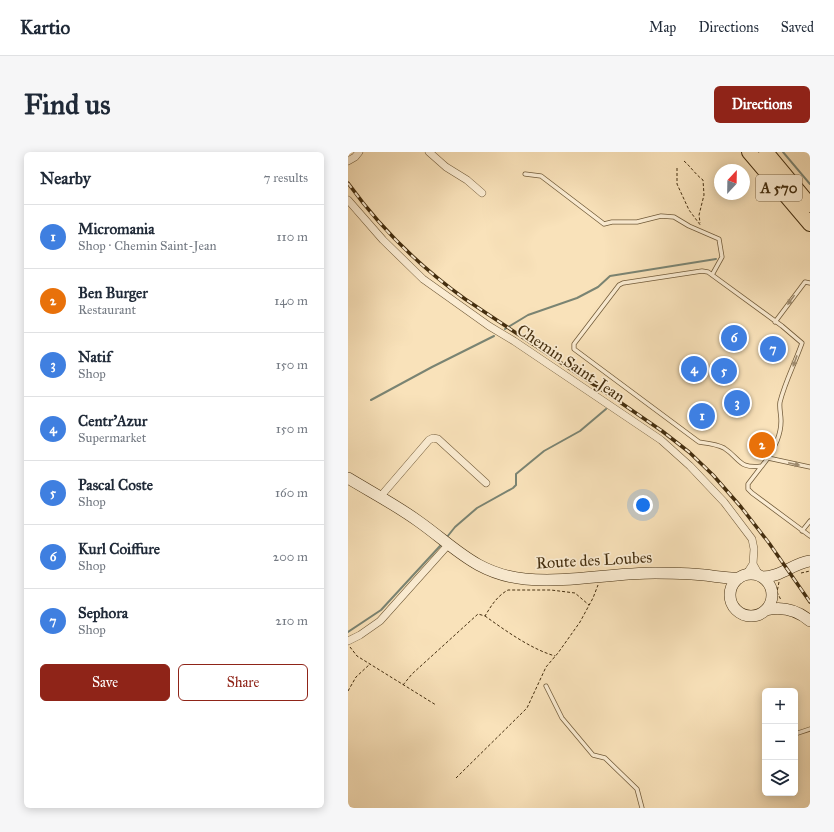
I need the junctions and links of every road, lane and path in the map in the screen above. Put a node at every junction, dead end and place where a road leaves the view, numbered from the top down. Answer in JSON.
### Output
{"nodes":[{"id":1,"x":359,"y":152,"type":"edge"},
{"id":2,"x":430,"y":152,"type":"edge"},
{"id":3,"x":749,"y":152,"type":"edge"},
{"id":4,"x":766,"y":152,"type":"edge"},
{"id":5,"x":348,"y":161,"type":"edge"},
{"id":6,"x":684,"y":161,"type":"dead end"},
{"id":7,"x":677,"y":168,"type":"dead end"},
{"id":8,"x":525,"y":174,"type":"dead end"},
{"id":9,"x":482,"y":193,"type":"dead end"},
{"id":10,"x":348,"y":200,"type":"edge"},
{"id":11,"x":810,"y":205,"type":"edge"},
{"id":12,"x":700,"y":223,"type":"junction"},
{"id":13,"x":810,"y":224,"type":"edge"},
{"id":14,"x":701,"y":232,"type":"junction"},
{"id":15,"x":712,"y":275,"type":"junction"},
{"id":16,"x":810,"y":284,"type":"edge"},
{"id":17,"x":776,"y":322,"type":"junction"},
{"id":18,"x":768,"y":458,"type":"junction"},
{"id":19,"x":762,"y":466,"type":"junction"},
{"id":20,"x":810,"y":467,"type":"edge"},
{"id":21,"x":348,"y":478,"type":"edge"},
{"id":22,"x":486,"y":483,"type":"dead end"},
{"id":23,"x":380,"y":497,"type":"junction"},
{"id":24,"x":810,"y":521,"type":"edge"},
{"id":25,"x":802,"y":531,"type":"junction"},
{"id":26,"x":810,"y":536,"type":"edge"},
{"id":27,"x":448,"y":545,"type":"junction"},
{"id":28,"x":810,"y":561,"type":"edge"},
{"id":29,"x":753,"y":564,"type":"junction"},
{"id":30,"x":798,"y":571,"type":"dead end"},
{"id":31,"x":810,"y":571,"type":"edge"},
{"id":32,"x":702,"y":575,"type":"junction"},
{"id":33,"x":743,"y":576,"type":"junction"},
{"id":34,"x":760,"y":576,"type":"junction"},
{"id":35,"x":601,"y":577,"type":"junction"},
{"id":36,"x":780,"y":577,"type":"junction"},
{"id":37,"x":730,"y":593,"type":"junction"},
{"id":38,"x":772,"y":593,"type":"junction"},
{"id":39,"x":589,"y":605,"type":"junction"},
{"id":40,"x":782,"y":606,"type":"junction"},
{"id":41,"x":766,"y":610,"type":"junction"},
{"id":42,"x":485,"y":616,"type":"junction"},
{"id":43,"x":810,"y":621,"type":"edge"},
{"id":44,"x":348,"y":641,"type":"edge"},
{"id":45,"x":556,"y":656,"type":"junction"},
{"id":46,"x":370,"y":664,"type":"junction"},
{"id":47,"x":403,"y":685,"type":"junction"},
{"id":48,"x":546,"y":686,"type":"dead end"},
{"id":49,"x":348,"y":691,"type":"edge"},
{"id":50,"x":436,"y":705,"type":"dead end"},
{"id":51,"x":810,"y":729,"type":"edge"},
{"id":52,"x":798,"y":733,"type":"edge"},
{"id":53,"x":456,"y":778,"type":"dead end"},
{"id":54,"x":642,"y":808,"type":"edge"}],
"edges":[{"from":1,"to":5,"type":"street"},
{"from":2,"to":9,"type":"street"},
{"from":3,"to":13,"type":"highway","number":"A 570"},
{"from":4,"to":11,"type":"highway","number":"A 570"},
{"from":6,"to":12,"type":"path"},
{"from":7,"to":12,"type":"path"},
{"from":8,"to":14,"type":"lane"},
{"from":10,"to":29,"type":"street","name":"Chemin Saint-Jean"},
{"from":12,"to":14,"type":"path"},
{"from":14,"to":15,"type":"lane"},
{"from":15,"to":17,"type":"lane"},
{"from":15,"to":19,"type":"lane"},
{"from":16,"to":17,"type":"lane","one_way":true},
{"from":17,"to":18,"type":"lane","one_way":true},
{"from":18,"to":19,"type":"lane"},
{"from":18,"to":20,"type":"lane","one_way":true},
{"from":19,"to":25,"type":"lane"},
{"from":21,"to":23,"type":"main road","name":"Route des Loubes"},
{"from":22,"to":23,"type":"street"},
{"from":23,"to":27,"type":"main road","name":"Route des Loubes"},
{"from":24,"to":25,"type":"lane"},
{"from":25,"to":26,"type":"lane"},
{"from":27,"to":35,"type":"main road","name":"Route des Loubes"},
{"from":27,"to":44,"type":"street"},
{"from":28,"to":36,"type":"main road"},
{"from":29,"to":33,"type":"street"},
{"from":29,"to":34,"type":"street","name":"Chemin Saint-Jean"},
{"from":30,"to":31,"type":"path"},
{"from":32,"to":33,"type":"main road","name":"Route des Loubes"},
{"from":32,"to":35,"type":"main road","name":"Route des Loubes"},
{"from":32,"to":37,"type":"main road","name":"Route des Loubes"},
{"from":33,"to":34,"type":"main road"},
{"from":33,"to":37,"type":"main road"},
{"from":34,"to":36,"type":"main road"},
{"from":34,"to":38,"type":"main road"},
{"from":35,"to":39,"type":"path"},
{"from":36,"to":38,"type":"main road"},
{"from":36,"to":40,"type":"path"},
{"from":37,"to":41,"type":"main road"},
{"from":38,"to":40,"type":"main road"},
{"from":38,"to":41,"type":"main road"},
{"from":39,"to":42,"type":"path"},
{"from":39,"to":45,"type":"path"},
{"from":40,"to":41,"type":"main road"},
{"from":40,"to":43,"type":"main road"},
{"from":42,"to":45,"type":"path"},
{"from":42,"to":47,"type":"path"},
{"from":44,"to":46,"type":"path"},
{"from":45,"to":53,"type":"path"},
{"from":46,"to":47,"type":"path"},
{"from":46,"to":49,"type":"path"},
{"from":47,"to":50,"type":"path"},
{"from":48,"to":54,"type":"lane"},
{"from":51,"to":52,"type":"lane"}]}
